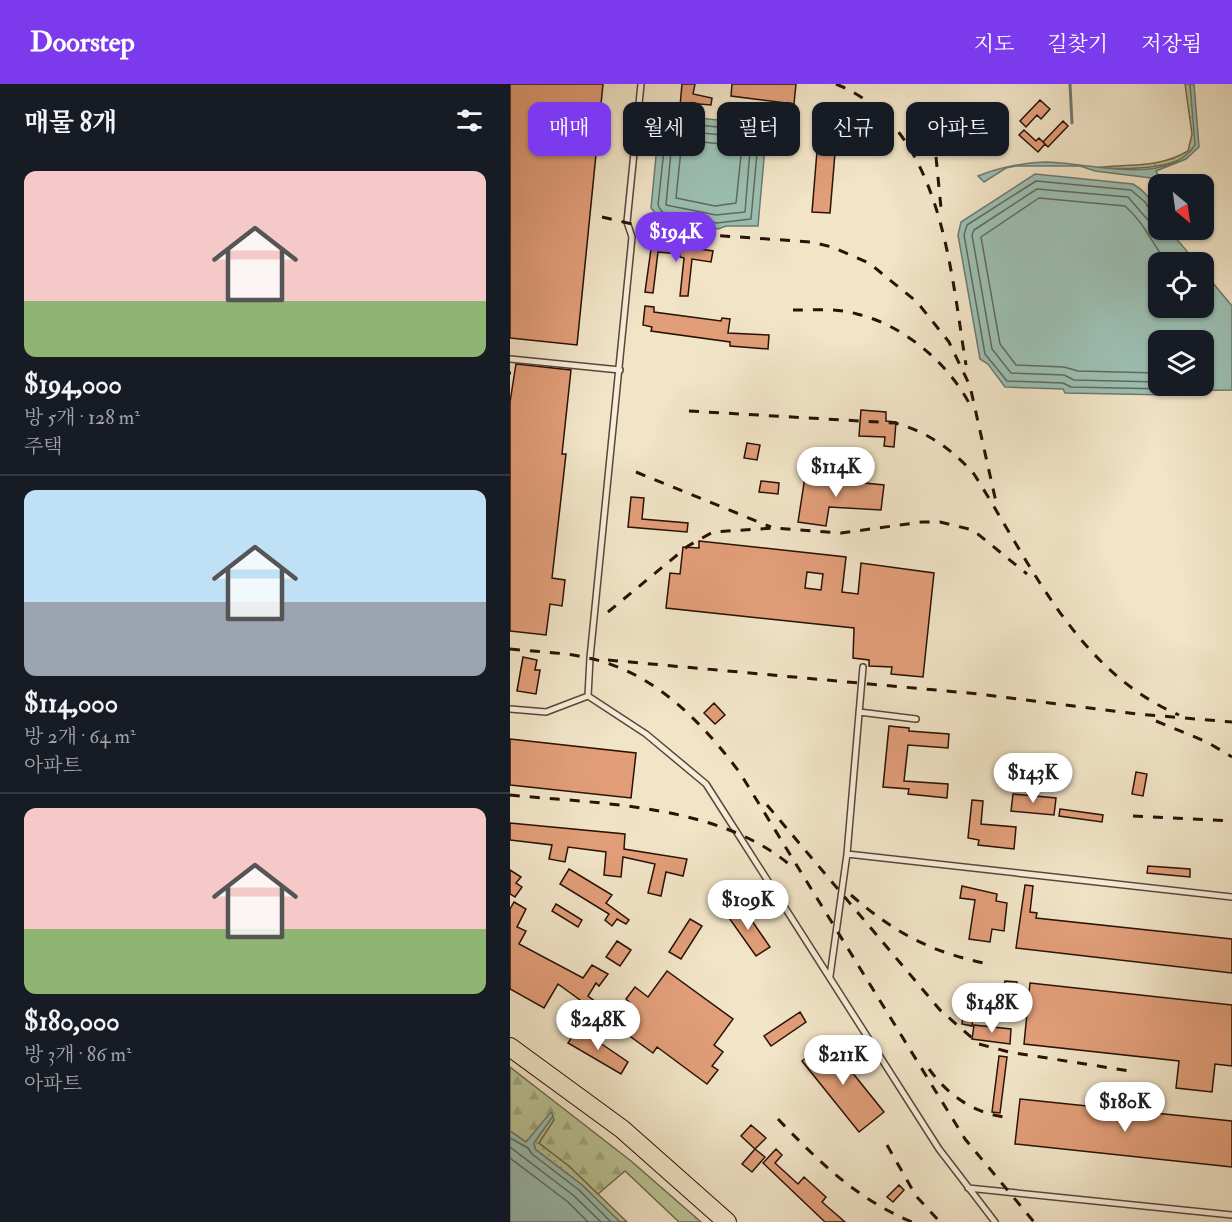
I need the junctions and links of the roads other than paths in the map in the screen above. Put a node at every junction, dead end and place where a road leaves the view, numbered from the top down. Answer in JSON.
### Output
{"nodes":[{"id":1,"x":641,"y":84,"type":"edge"},
{"id":2,"x":510,"y":359,"type":"edge"},
{"id":3,"x":620,"y":370,"type":"junction"},
{"id":4,"x":863,"y":667,"type":"dead end"},
{"id":5,"x":588,"y":696,"type":"junction"},
{"id":6,"x":510,"y":709,"type":"edge"},
{"id":7,"x":859,"y":712,"type":"junction"},
{"id":8,"x":916,"y":719,"type":"dead end"},
{"id":9,"x":846,"y":854,"type":"junction"},
{"id":10,"x":1232,"y":897,"type":"edge"},
{"id":11,"x":830,"y":976,"type":"junction"},
{"id":12,"x":510,"y":1047,"type":"edge"},
{"id":13,"x":968,"y":1188,"type":"junction"},
{"id":14,"x":1232,"y":1215,"type":"edge"},
{"id":15,"x":727,"y":1222,"type":"edge"},
{"id":16,"x":995,"y":1222,"type":"edge"}],
"edges":[{"from":1,"to":3,"type":"lane"},
{"from":2,"to":3,"type":"lane"},
{"from":3,"to":5,"type":"lane"},
{"from":4,"to":7,"type":"lane"},
{"from":5,"to":6,"type":"lane"},
{"from":5,"to":11,"type":"lane"},
{"from":7,"to":8,"type":"lane"},
{"from":7,"to":9,"type":"lane"},
{"from":9,"to":10,"type":"lane"},
{"from":9,"to":11,"type":"lane"},
{"from":11,"to":13,"type":"lane"},
{"from":12,"to":15,"type":"highway"},
{"from":13,"to":14,"type":"lane"},
{"from":13,"to":16,"type":"lane"}]}
